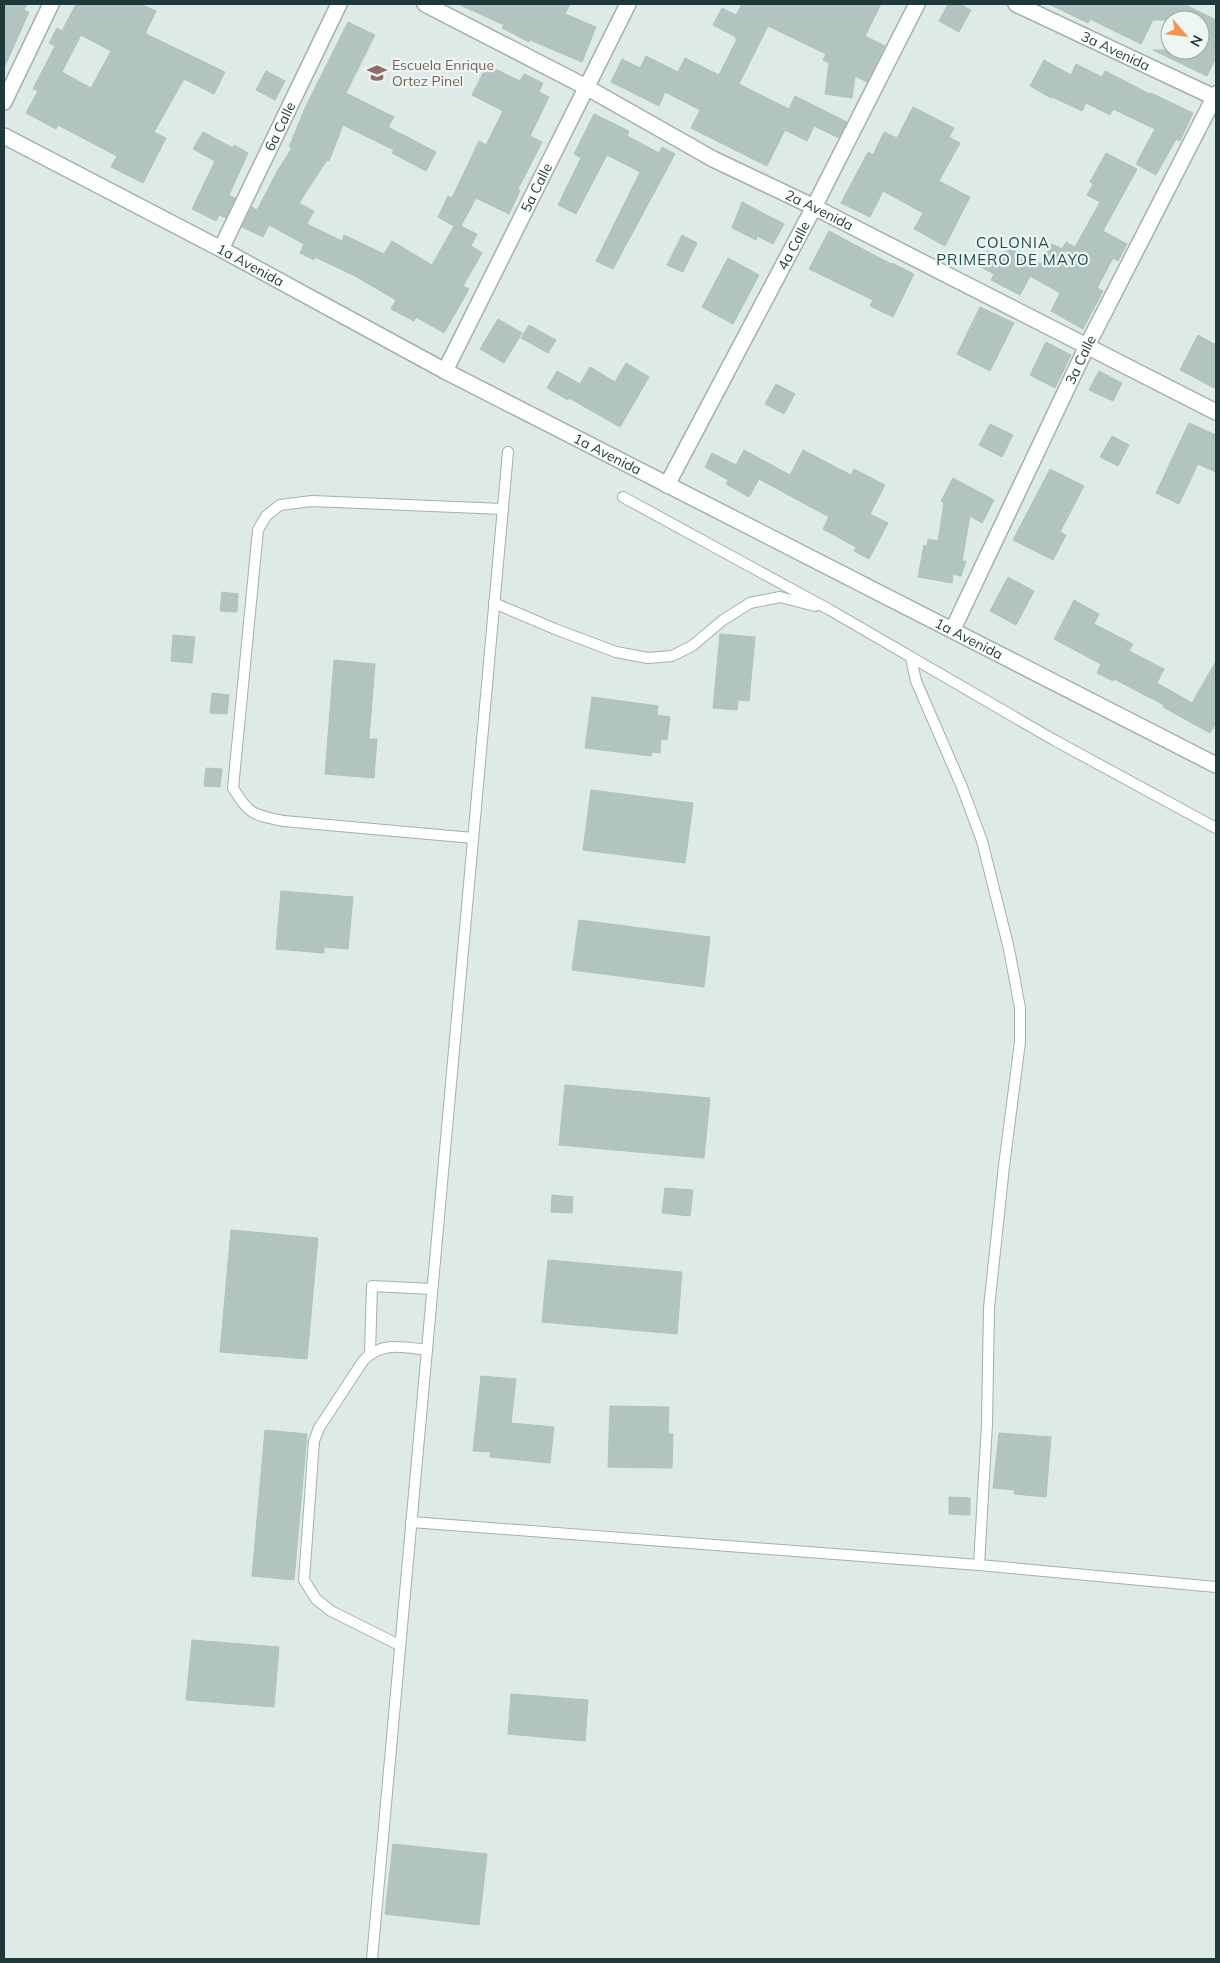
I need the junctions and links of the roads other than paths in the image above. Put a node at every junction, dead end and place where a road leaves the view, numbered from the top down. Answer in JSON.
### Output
{"nodes":[{"id":1,"x":51,"y":4,"type":"edge"},
{"id":2,"x":340,"y":4,"type":"edge"},
{"id":3,"x":425,"y":4,"type":"edge"},
{"id":4,"x":628,"y":4,"type":"edge"},
{"id":5,"x":917,"y":4,"type":"edge"},
{"id":6,"x":1016,"y":4,"type":"edge"},
{"id":7,"x":586,"y":87,"type":"junction"},
{"id":8,"x":1216,"y":96,"type":"edge"},
{"id":9,"x":4,"y":102,"type":"edge"},
{"id":10,"x":4,"y":136,"type":"edge"},
{"id":11,"x":814,"y":207,"type":"junction"},
{"id":12,"x":221,"y":249,"type":"junction"},
{"id":13,"x":1087,"y":346,"type":"junction"},
{"id":14,"x":445,"y":370,"type":"junction"},
{"id":15,"x":1216,"y":412,"type":"edge"},
{"id":16,"x":508,"y":452,"type":"dead end"},
{"id":17,"x":667,"y":485,"type":"junction"},
{"id":18,"x":623,"y":497,"type":"dead end"},
{"id":19,"x":502,"y":509,"type":"junction"},
{"id":20,"x":494,"y":603,"type":"junction"},
{"id":21,"x":830,"y":610,"type":"junction"},
{"id":22,"x":952,"y":629,"type":"junction"},
{"id":23,"x":911,"y":658,"type":"junction"},
{"id":24,"x":1216,"y":765,"type":"edge"},
{"id":25,"x":1216,"y":828,"type":"edge"},
{"id":26,"x":473,"y":838,"type":"junction"},
{"id":27,"x":432,"y":1289,"type":"junction"},
{"id":28,"x":426,"y":1350,"type":"junction"},
{"id":29,"x":370,"y":1353,"type":"junction"},
{"id":30,"x":411,"y":1522,"type":"junction"},
{"id":31,"x":979,"y":1566,"type":"junction"},
{"id":32,"x":1216,"y":1587,"type":"edge"},
{"id":33,"x":399,"y":1645,"type":"junction"},
{"id":34,"x":372,"y":1959,"type":"edge"}],
"edges":[{"from":1,"to":9,"type":"street"},
{"from":2,"to":12,"type":"street","name":"6a Calle"},
{"from":3,"to":7,"type":"street","name":"2a Avenida"},
{"from":4,"to":7,"type":"street","name":"5a Calle"},
{"from":5,"to":11,"type":"street","name":"4a Calle"},
{"from":6,"to":8,"type":"street","name":"3a Avenida"},
{"from":7,"to":11,"type":"street","name":"2a Avenida"},
{"from":7,"to":14,"type":"street","name":"5a Calle"},
{"from":8,"to":13,"type":"street","name":"3a Calle"},
{"from":10,"to":12,"type":"street","name":"1a Avenida"},
{"from":11,"to":13,"type":"street","name":"2a Avenida"},
{"from":11,"to":17,"type":"street","name":"4a Calle"},
{"from":12,"to":14,"type":"street","name":"1a Avenida"},
{"from":13,"to":15,"type":"street","name":"2a Avenida"},
{"from":13,"to":22,"type":"street","name":"3a Calle"},
{"from":14,"to":17,"type":"street","name":"1a Avenida"},
{"from":16,"to":19,"type":"lane"},
{"from":17,"to":22,"type":"street","name":"1a Avenida"},
{"from":18,"to":21,"type":"lane"},
{"from":19,"to":20,"type":"lane"},
{"from":19,"to":26,"type":"lane"},
{"from":20,"to":21,"type":"lane"},
{"from":20,"to":26,"type":"lane"},
{"from":21,"to":23,"type":"lane"},
{"from":22,"to":24,"type":"street","name":"1a Avenida"},
{"from":23,"to":25,"type":"lane"},
{"from":23,"to":31,"type":"lane"},
{"from":26,"to":27,"type":"lane"},
{"from":27,"to":28,"type":"lane"},
{"from":27,"to":29,"type":"lane"},
{"from":28,"to":29,"type":"lane"},
{"from":28,"to":30,"type":"lane"},
{"from":29,"to":33,"type":"lane"},
{"from":30,"to":31,"type":"lane"},
{"from":30,"to":33,"type":"lane"},
{"from":31,"to":32,"type":"lane"},
{"from":33,"to":34,"type":"lane"}]}
